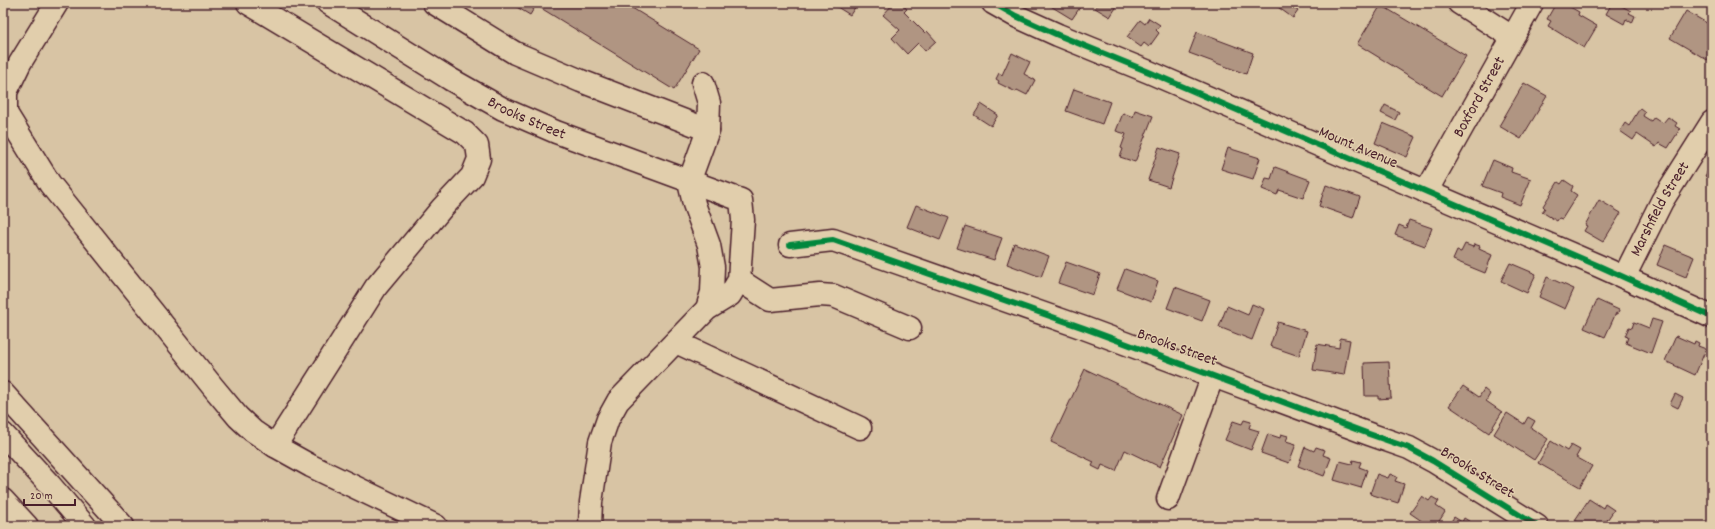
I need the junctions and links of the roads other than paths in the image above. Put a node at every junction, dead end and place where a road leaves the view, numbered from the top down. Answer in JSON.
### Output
{"nodes":[{"id":1,"x":57,"y":3,"type":"edge"},
{"id":2,"x":248,"y":3,"type":"edge"},
{"id":3,"x":328,"y":3,"type":"edge"},
{"id":4,"x":434,"y":3,"type":"edge"},
{"id":5,"x":1459,"y":3,"type":"edge"},
{"id":6,"x":1532,"y":3,"type":"edge"},
{"id":7,"x":1004,"y":6,"type":"edge"},
{"id":8,"x":1512,"y":37,"type":"junction"},
{"id":9,"x":703,"y":84,"type":"dead end"},
{"id":10,"x":1712,"y":122,"type":"edge"},
{"id":11,"x":708,"y":130,"type":"junction"},
{"id":12,"x":689,"y":182,"type":"junction"},
{"id":13,"x":1426,"y":192,"type":"junction"},
{"id":14,"x":743,"y":229,"type":"junction"},
{"id":15,"x":707,"y":238,"type":"junction"},
{"id":16,"x":790,"y":245,"type":"dead end"},
{"id":17,"x":1624,"y":277,"type":"junction"},
{"id":18,"x":740,"y":280,"type":"junction"},
{"id":19,"x":707,"y":309,"type":"junction"},
{"id":20,"x":1712,"y":317,"type":"edge"},
{"id":21,"x":910,"y":328,"type":"dead end"},
{"id":22,"x":676,"y":342,"type":"junction"},
{"id":23,"x":1213,"y":375,"type":"junction"},
{"id":24,"x":3,"y":393,"type":"edge"},
{"id":25,"x":860,"y":428,"type":"dead end"},
{"id":26,"x":3,"y":434,"type":"edge"},
{"id":27,"x":275,"y":446,"type":"junction"},
{"id":28,"x":1168,"y":499,"type":"dead end"},
{"id":29,"x":3,"y":500,"type":"edge"},
{"id":30,"x":27,"y":526,"type":"edge"},
{"id":31,"x":85,"y":526,"type":"edge"},
{"id":32,"x":123,"y":526,"type":"edge"},
{"id":33,"x":436,"y":526,"type":"edge"},
{"id":34,"x":590,"y":526,"type":"edge"},
{"id":35,"x":1537,"y":526,"type":"edge"}],
"edges":[{"from":1,"to":27,"type":"main road"},
{"from":2,"to":27,"type":"main road"},
{"from":3,"to":12,"type":"main road","name":"Brooks Street"},
{"from":4,"to":11,"type":"main road"},
{"from":5,"to":8,"type":"main road"},
{"from":6,"to":8,"type":"main road","name":"Boxford Street"},
{"from":7,"to":13,"type":"main road","name":"Mount Avenue"},
{"from":8,"to":13,"type":"main road","name":"Boxford Street"},
{"from":9,"to":11,"type":"main road"},
{"from":10,"to":17,"type":"main road","name":"Marshfield Street"},
{"from":11,"to":12,"type":"main road"},
{"from":12,"to":14,"type":"main road","name":"Brooks Street"},
{"from":12,"to":15,"type":"main road"},
{"from":13,"to":17,"type":"main road","name":"Mount Avenue"},
{"from":14,"to":15,"type":"main road"},
{"from":14,"to":18,"type":"main road"},
{"from":15,"to":19,"type":"main road"},
{"from":16,"to":23,"type":"main road","name":"Brooks Street"},
{"from":17,"to":20,"type":"main road","name":"Mount Avenue"},
{"from":18,"to":19,"type":"main road"},
{"from":18,"to":21,"type":"main road"},
{"from":19,"to":22,"type":"main road"},
{"from":22,"to":25,"type":"main road"},
{"from":22,"to":34,"type":"main road"},
{"from":23,"to":28,"type":"main road"},
{"from":23,"to":35,"type":"main road","name":"Brooks Street"},
{"from":24,"to":32,"type":"main road"},
{"from":26,"to":31,"type":"main road"},
{"from":27,"to":33,"type":"main road"},
{"from":29,"to":30,"type":"main road"}]}
